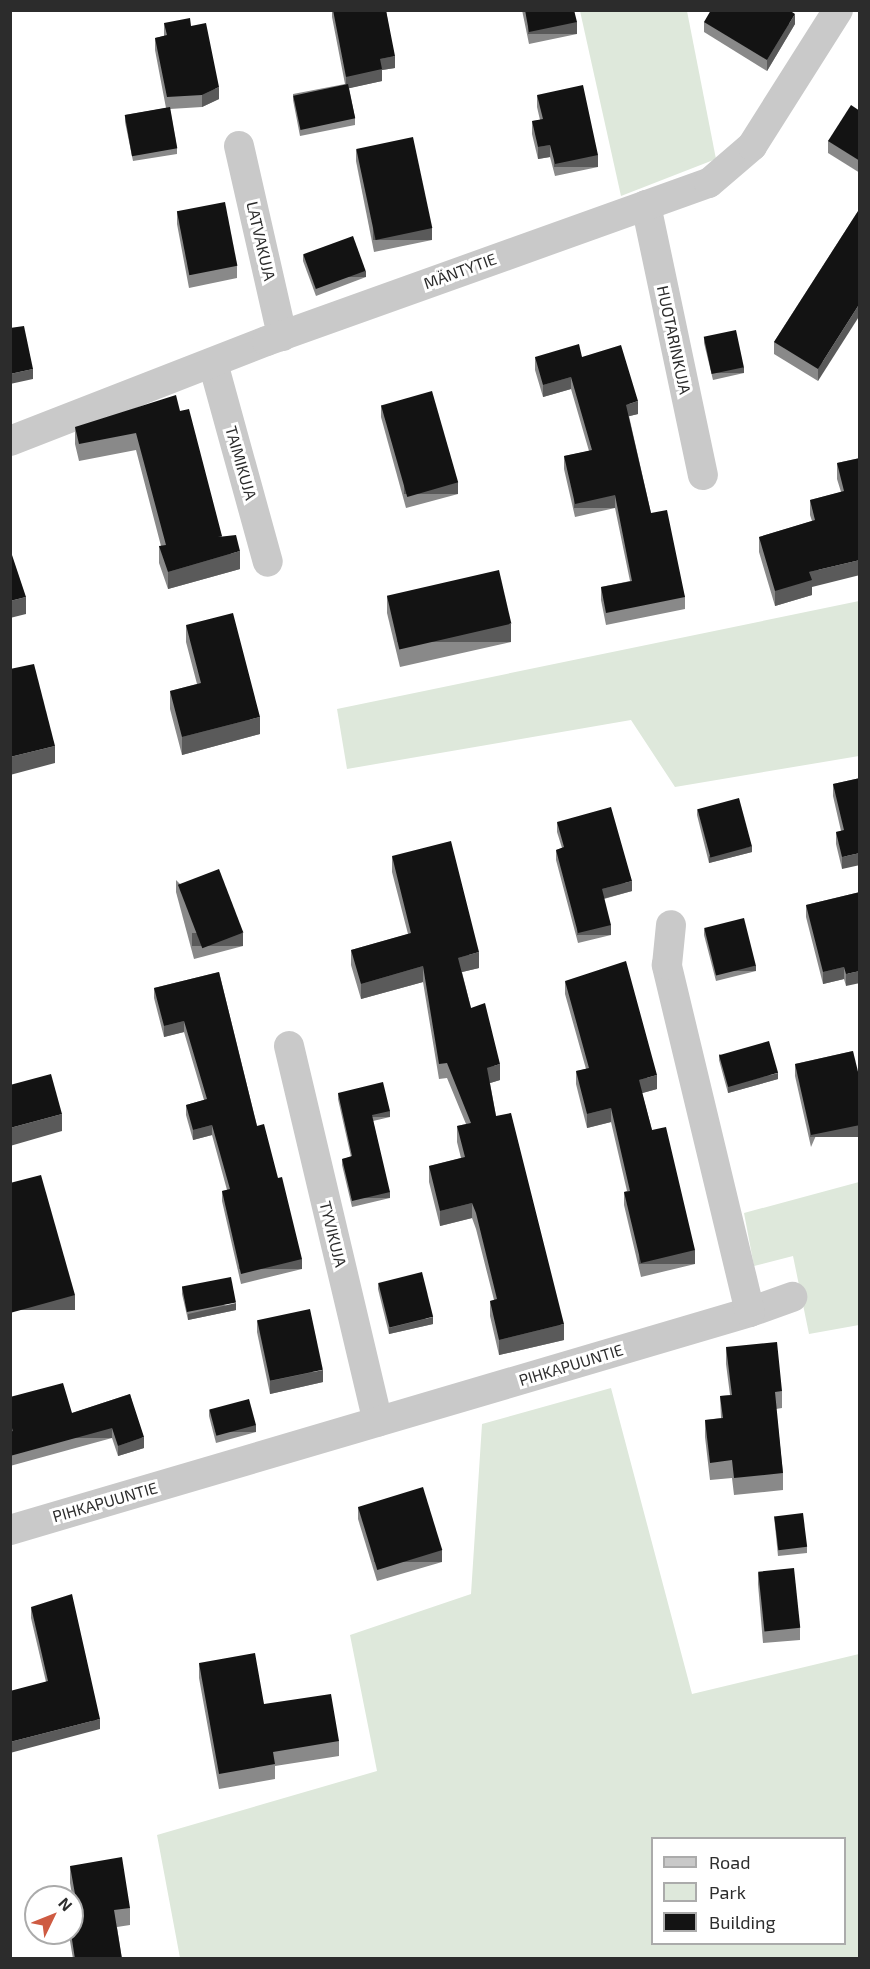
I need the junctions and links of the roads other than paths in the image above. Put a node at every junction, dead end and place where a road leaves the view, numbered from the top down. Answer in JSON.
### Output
{"nodes":[{"id":1,"x":838,"y":10,"type":"edge"},
{"id":2,"x":239,"y":146,"type":"dead end"},
{"id":3,"x":646,"y":205,"type":"junction"},
{"id":4,"x":282,"y":336,"type":"junction"},
{"id":5,"x":213,"y":363,"type":"junction"},
{"id":6,"x":10,"y":441,"type":"edge"},
{"id":7,"x":703,"y":475,"type":"dead end"},
{"id":8,"x":268,"y":562,"type":"dead end"},
{"id":9,"x":671,"y":925,"type":"dead end"},
{"id":10,"x":290,"y":1046,"type":"dead end"},
{"id":11,"x":792,"y":1297,"type":"dead end"},
{"id":12,"x":750,"y":1312,"type":"junction"},
{"id":13,"x":378,"y":1422,"type":"junction"},
{"id":14,"x":10,"y":1530,"type":"edge"}],
"edges":[{"from":1,"to":3,"type":"street","name":"MÄNTYTIE"},
{"from":2,"to":4,"type":"street","name":"LATVAKUJA"},
{"from":3,"to":4,"type":"street","name":"MÄNTYTIE"},
{"from":3,"to":7,"type":"street","name":"HUOTARINKUJA"},
{"from":4,"to":5,"type":"street","name":"MÄNTYTIE"},
{"from":5,"to":6,"type":"street","name":"MÄNTYTIE"},
{"from":5,"to":8,"type":"street","name":"TAIMIKUJA"},
{"from":9,"to":12,"type":"street"},
{"from":10,"to":13,"type":"street","name":"TYVIKUJA"},
{"from":11,"to":12,"type":"street","name":"PIHKAPUUNTIE"},
{"from":12,"to":13,"type":"street","name":"PIHKAPUUNTIE"},
{"from":13,"to":14,"type":"street","name":"PIHKAPUUNTIE"}]}
